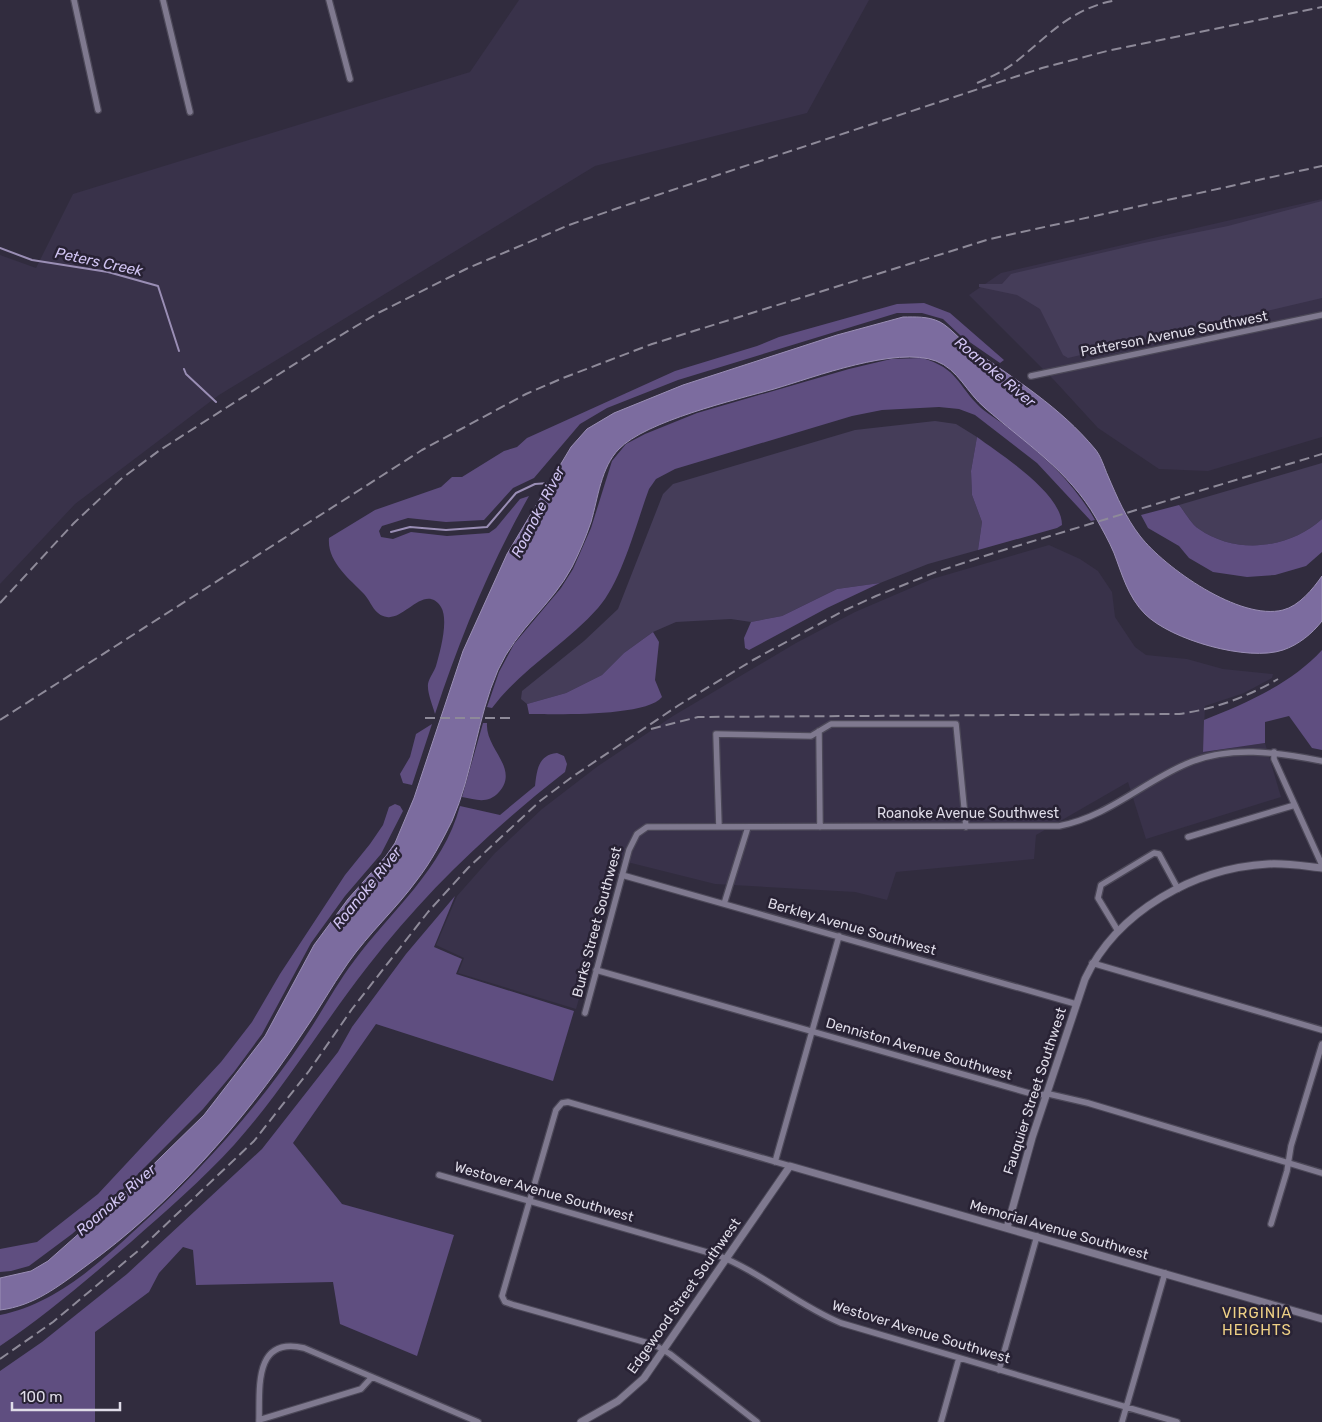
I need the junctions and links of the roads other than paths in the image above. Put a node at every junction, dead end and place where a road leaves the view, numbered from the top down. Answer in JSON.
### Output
{"nodes":[{"id":1,"x":74,"y":0,"type":"edge"},
{"id":2,"x":163,"y":0,"type":"edge"},
{"id":3,"x":329,"y":0,"type":"edge"},
{"id":4,"x":350,"y":79,"type":"dead end"},
{"id":5,"x":98,"y":110,"type":"dead end"},
{"id":6,"x":190,"y":112,"type":"dead end"},
{"id":7,"x":1322,"y":316,"type":"edge"},
{"id":8,"x":1031,"y":376,"type":"dead end"},
{"id":9,"x":819,"y":731,"type":"junction"},
{"id":10,"x":1274,"y":752,"type":"junction"},
{"id":11,"x":1322,"y":761,"type":"edge"},
{"id":12,"x":1296,"y":805,"type":"junction"},
{"id":13,"x":719,"y":827,"type":"junction"},
{"id":14,"x":748,"y":827,"type":"junction"},
{"id":15,"x":820,"y":827,"type":"junction"},
{"id":16,"x":966,"y":827,"type":"junction"},
{"id":17,"x":1188,"y":837,"type":"dead end"},
{"id":18,"x":1322,"y":867,"type":"edge"},
{"id":19,"x":622,"y":875,"type":"junction"},
{"id":20,"x":1178,"y":889,"type":"junction"},
{"id":21,"x":724,"y":904,"type":"junction"},
{"id":22,"x":1118,"y":931,"type":"junction"},
{"id":23,"x":839,"y":936,"type":"junction"},
{"id":24,"x":1092,"y":963,"type":"junction"},
{"id":25,"x":596,"y":970,"type":"junction"},
{"id":26,"x":1076,"y":1004,"type":"junction"},
{"id":27,"x":585,"y":1013,"type":"dead end"},
{"id":28,"x":1322,"y":1030,"type":"edge"},
{"id":29,"x":812,"y":1032,"type":"junction"},
{"id":30,"x":1322,"y":1044,"type":"edge"},
{"id":31,"x":1046,"y":1094,"type":"junction"},
{"id":32,"x":775,"y":1162,"type":"junction"},
{"id":33,"x":1288,"y":1163,"type":"junction"},
{"id":34,"x":790,"y":1166,"type":"junction"},
{"id":35,"x":1322,"y":1173,"type":"edge"},
{"id":36,"x":439,"y":1174,"type":"dead end"},
{"id":37,"x":530,"y":1201,"type":"junction"},
{"id":38,"x":1271,"y":1224,"type":"dead end"},
{"id":39,"x":1007,"y":1228,"type":"junction"},
{"id":40,"x":1037,"y":1236,"type":"junction"},
{"id":41,"x":726,"y":1258,"type":"junction"},
{"id":42,"x":1165,"y":1274,"type":"junction"},
{"id":43,"x":1322,"y":1319,"type":"edge"},
{"id":44,"x":664,"y":1350,"type":"junction"},
{"id":45,"x":959,"y":1358,"type":"junction"},
{"id":46,"x":999,"y":1370,"type":"junction"},
{"id":47,"x":372,"y":1377,"type":"junction"},
{"id":48,"x":1127,"y":1407,"type":"junction"},
{"id":49,"x":259,"y":1421,"type":"edge"},
{"id":50,"x":584,"y":1421,"type":"edge"},
{"id":51,"x":478,"y":1422,"type":"edge"},
{"id":52,"x":757,"y":1422,"type":"edge"},
{"id":53,"x":941,"y":1422,"type":"edge"},
{"id":54,"x":1122,"y":1422,"type":"edge"},
{"id":55,"x":1177,"y":1422,"type":"edge"}],
"edges":[{"from":1,"to":5,"type":"street"},
{"from":2,"to":6,"type":"street"},
{"from":3,"to":4,"type":"street"},
{"from":7,"to":8,"type":"street","name":"Patterson Avenue Southwest"},
{"from":9,"to":13,"type":"street"},
{"from":9,"to":15,"type":"street"},
{"from":9,"to":16,"type":"street"},
{"from":10,"to":11,"type":"street","name":"Roanoke Avenue Southwest"},
{"from":10,"to":12,"type":"street"},
{"from":10,"to":16,"type":"street","name":"Roanoke Avenue Southwest"},
{"from":12,"to":17,"type":"street"},
{"from":12,"to":18,"type":"street"},
{"from":13,"to":14,"type":"street","name":"Roanoke Avenue Southwest"},
{"from":13,"to":19,"type":"street","name":"Burks Street Southwest"},
{"from":14,"to":15,"type":"street","name":"Roanoke Avenue Southwest"},
{"from":14,"to":21,"type":"street"},
{"from":15,"to":16,"type":"street","name":"Roanoke Avenue Southwest"},
{"from":18,"to":20,"type":"street","name":"Fauquier Street Southwest"},
{"from":19,"to":21,"type":"street","name":"Berkley Avenue Southwest"},
{"from":19,"to":25,"type":"street","name":"Burks Street Southwest"},
{"from":20,"to":22,"type":"street","name":"Fauquier Street Southwest"},
{"from":20,"to":22,"type":"street"},
{"from":21,"to":23,"type":"street","name":"Berkley Avenue Southwest"},
{"from":22,"to":24,"type":"street","name":"Fauquier Street Southwest"},
{"from":23,"to":26,"type":"street","name":"Berkley Avenue Southwest"},
{"from":23,"to":29,"type":"street"},
{"from":24,"to":26,"type":"street","name":"Fauquier Street Southwest"},
{"from":24,"to":28,"type":"street"},
{"from":25,"to":27,"type":"street","name":"Burks Street Southwest"},
{"from":25,"to":29,"type":"street","name":"Denniston Avenue Southwest"},
{"from":26,"to":31,"type":"street","name":"Fauquier Street Southwest"},
{"from":29,"to":31,"type":"street","name":"Denniston Avenue Southwest"},
{"from":29,"to":32,"type":"street"},
{"from":30,"to":33,"type":"street"},
{"from":31,"to":33,"type":"street","name":"Denniston Avenue Southwest"},
{"from":31,"to":39,"type":"street","name":"Fauquier Street Southwest"},
{"from":32,"to":34,"type":"street"},
{"from":32,"to":37,"type":"street"},
{"from":33,"to":35,"type":"street","name":"Denniston Avenue Southwest"},
{"from":33,"to":38,"type":"street"},
{"from":34,"to":39,"type":"street","name":"Memorial Avenue Southwest"},
{"from":34,"to":41,"type":"street","name":"Edgewood Street Southwest"},
{"from":36,"to":37,"type":"street","name":"Westover Avenue Southwest"},
{"from":37,"to":41,"type":"street","name":"Westover Avenue Southwest"},
{"from":37,"to":44,"type":"street"},
{"from":39,"to":40,"type":"street","name":"Memorial Avenue Southwest"},
{"from":40,"to":42,"type":"street","name":"Memorial Avenue Southwest"},
{"from":40,"to":46,"type":"street"},
{"from":41,"to":44,"type":"street","name":"Edgewood Street Southwest"},
{"from":41,"to":45,"type":"street","name":"Westover Avenue Southwest"},
{"from":42,"to":43,"type":"street","name":"Memorial Avenue Southwest"},
{"from":42,"to":48,"type":"street"},
{"from":44,"to":50,"type":"street","name":"Edgewood Street Southwest"},
{"from":44,"to":52,"type":"street"},
{"from":45,"to":46,"type":"street","name":"Westover Avenue Southwest"},
{"from":45,"to":53,"type":"street"},
{"from":46,"to":48,"type":"street","name":"Westover Avenue Southwest"},
{"from":47,"to":49,"type":"street"},
{"from":47,"to":49,"type":"street"},
{"from":47,"to":51,"type":"street"},
{"from":48,"to":54,"type":"street"},
{"from":48,"to":55,"type":"street","name":"Westover Avenue Southwest"}]}
